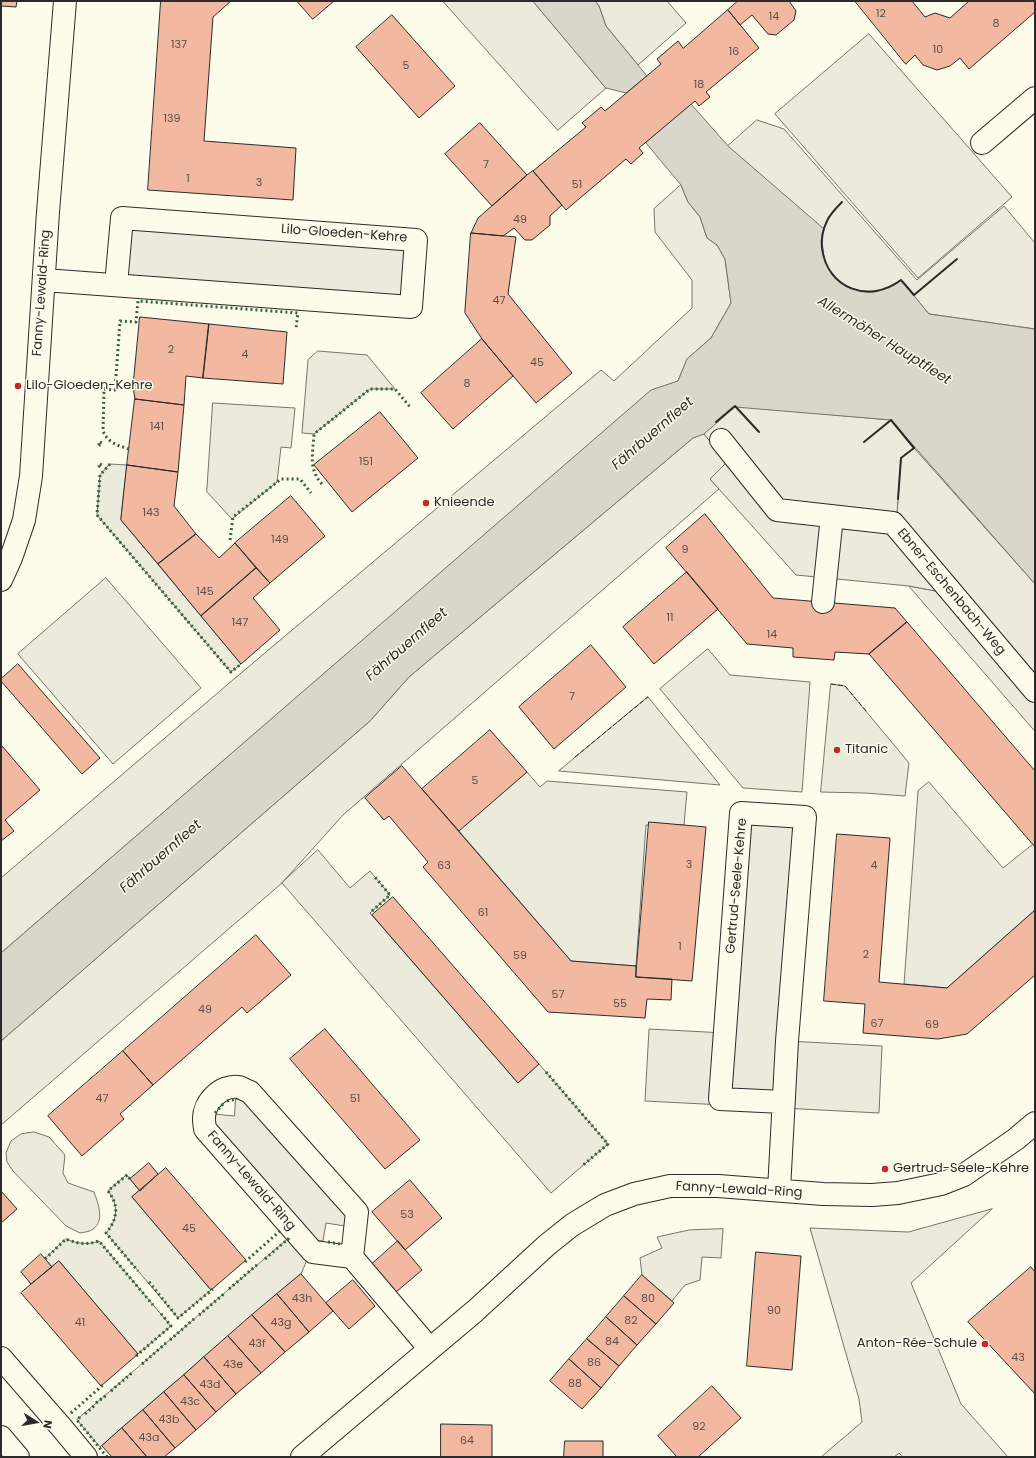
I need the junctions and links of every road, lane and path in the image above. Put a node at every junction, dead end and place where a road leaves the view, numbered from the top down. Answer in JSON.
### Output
{"nodes":[{"id":1,"x":65,"y":1,"type":"edge"},
{"id":2,"x":1035,"y":98,"type":"edge"},
{"id":3,"x":982,"y":143,"type":"dead end"},
{"id":4,"x":44,"y":280,"type":"junction"},
{"id":5,"x":116,"y":285,"type":"junction"},
{"id":6,"x":721,"y":440,"type":"dead end"},
{"id":7,"x":832,"y":516,"type":"junction"},
{"id":8,"x":1,"y":580,"type":"edge"},
{"id":9,"x":823,"y":602,"type":"dead end"},
{"id":10,"x":1035,"y":692,"type":"edge"},
{"id":11,"x":783,"y":1102,"type":"junction"},
{"id":12,"x":1035,"y":1123,"type":"edge"},
{"id":13,"x":779,"y":1190,"type":"junction"},
{"id":14,"x":352,"y":1257,"type":"junction"},
{"id":15,"x":430,"y":1349,"type":"junction"},
{"id":16,"x":1,"y":1358,"type":"edge"},
{"id":17,"x":1,"y":1437,"type":"edge"},
{"id":18,"x":18,"y":1457,"type":"edge"},
{"id":19,"x":86,"y":1457,"type":"edge"},
{"id":20,"x":302,"y":1457,"type":"edge"}],
"edges":[{"from":1,"to":4,"type":"street","name":"Fanny-Lewald-Ring"},
{"from":2,"to":3,"type":"street"},
{"from":4,"to":5,"type":"street","name":"Lilo-Gloeden-Kehre"},
{"from":4,"to":8,"type":"street","name":"Fanny-Lewald-Ring"},
{"from":5,"to":5,"type":"street","name":"Lilo-Gloeden-Kehre"},
{"from":6,"to":7,"type":"street","name":"Ebner-Eschenbach-Weg"},
{"from":7,"to":9,"type":"street"},
{"from":7,"to":10,"type":"street","name":"Ebner-Eschenbach-Weg"},
{"from":11,"to":11,"type":"street","name":"Gertrud-Seele-Kehre"},
{"from":11,"to":13,"type":"street","name":"Gertrud-Seele-Kehre"},
{"from":12,"to":13,"type":"street","name":"Fanny-Lewald-Ring"},
{"from":13,"to":15,"type":"street","name":"Fanny-Lewald-Ring"},
{"from":14,"to":14,"type":"street","name":"Fanny-Lewald-Ring"},
{"from":14,"to":15,"type":"street"},
{"from":15,"to":20,"type":"street","name":"Fanny-Lewald-Ring"},
{"from":16,"to":19,"type":"street"},
{"from":17,"to":18,"type":"street"}]}
